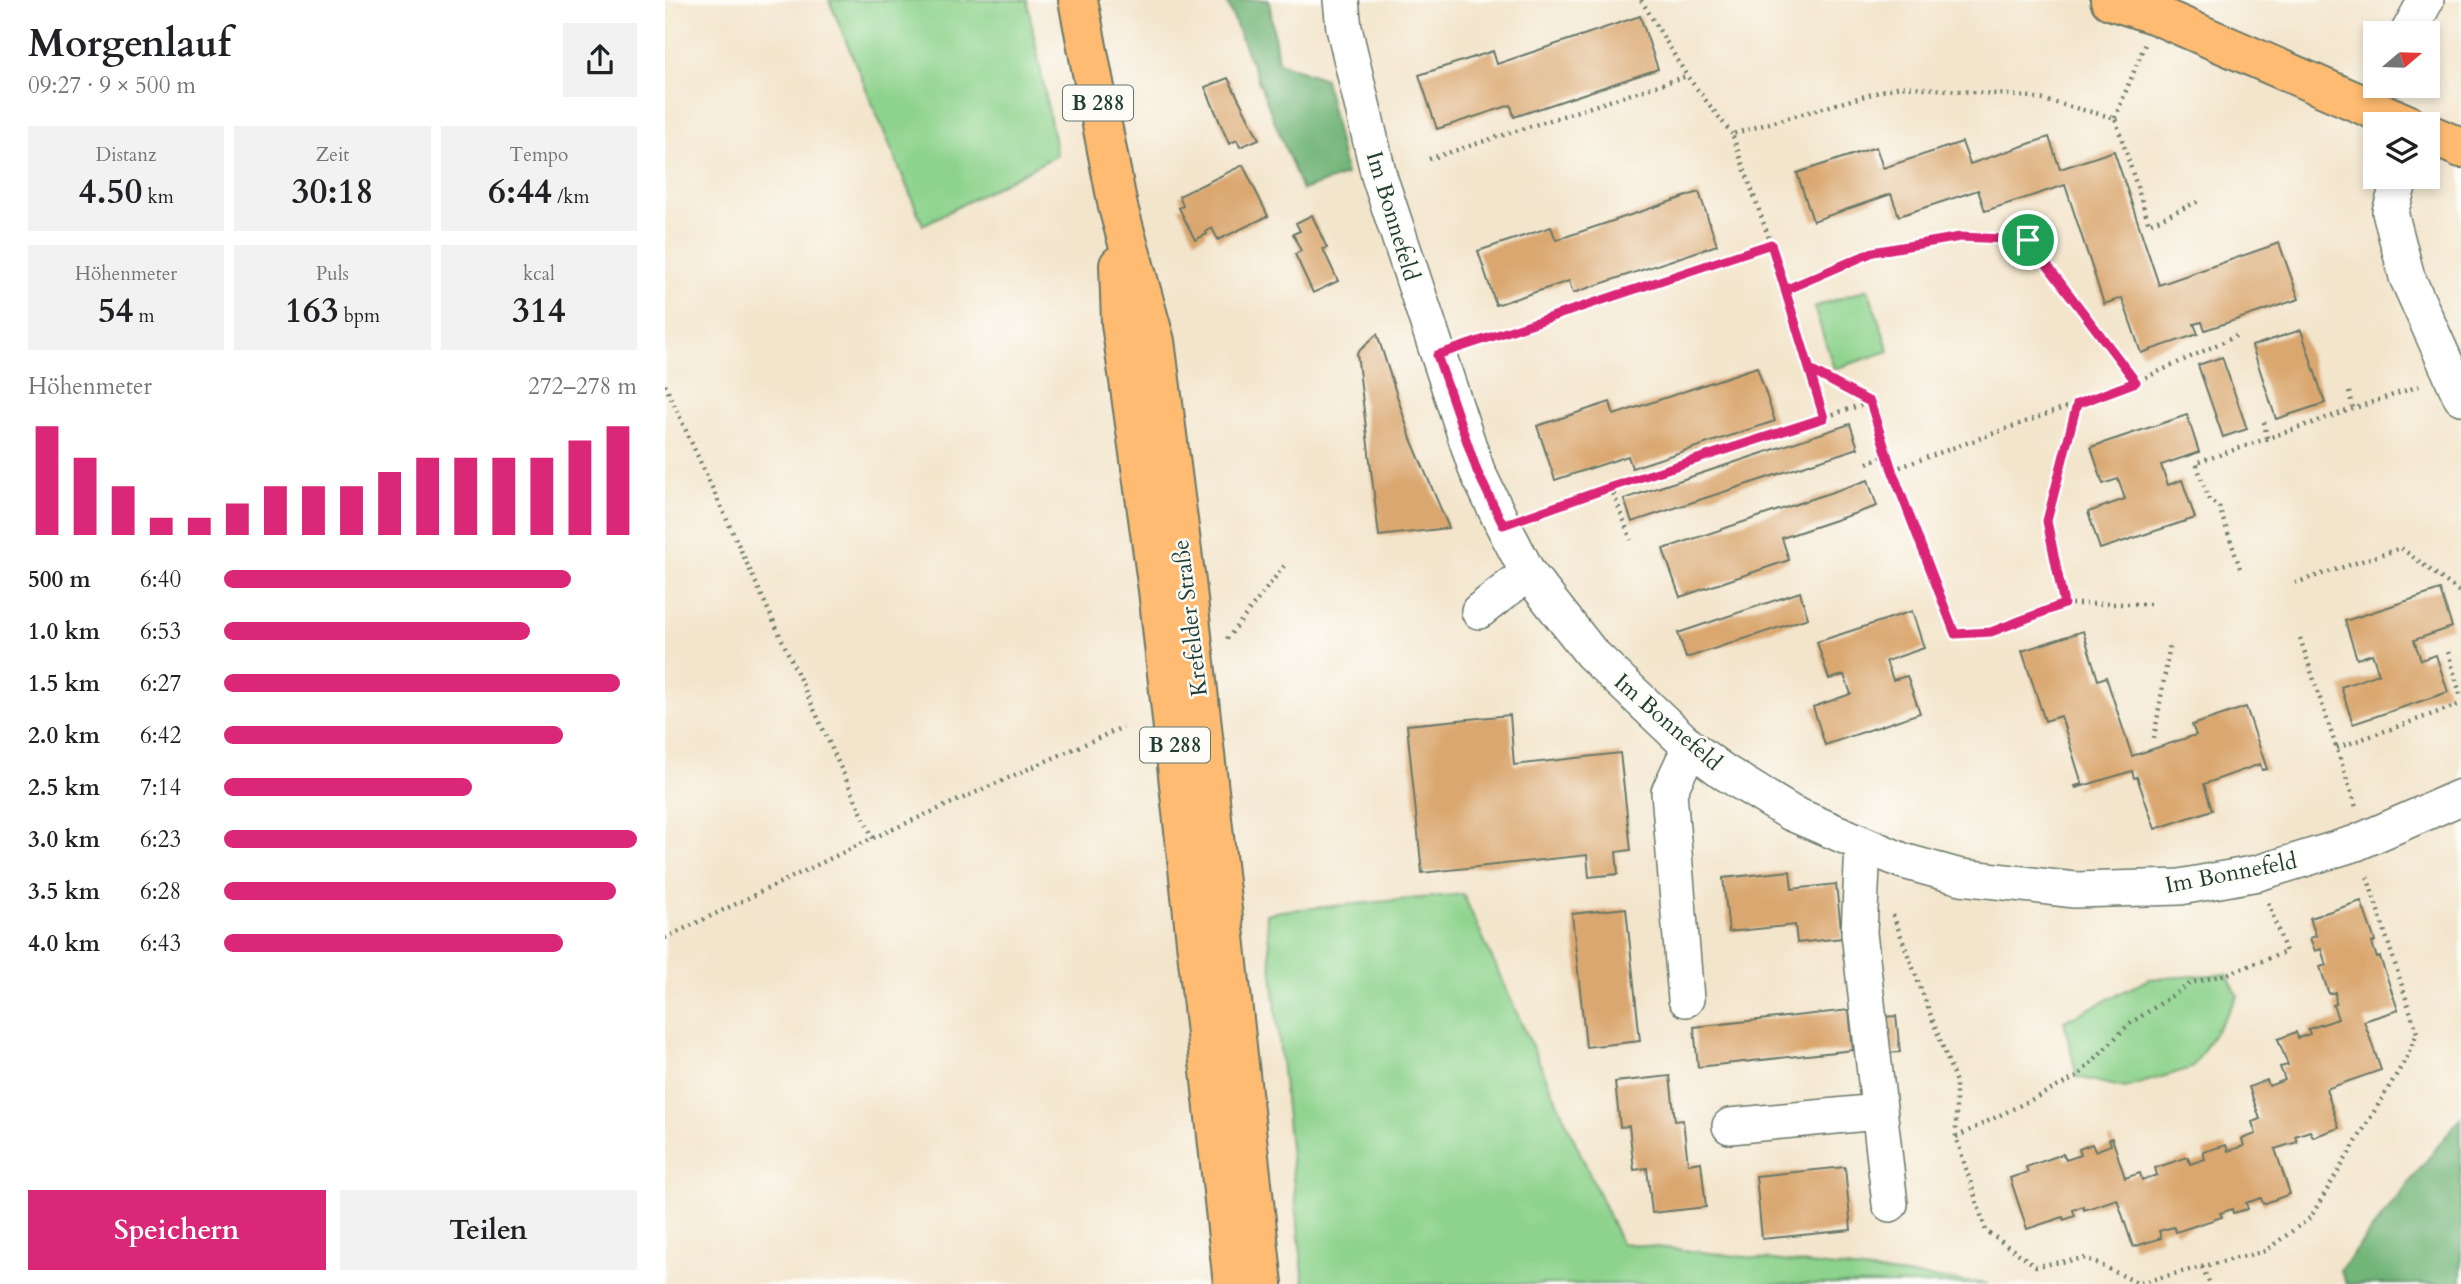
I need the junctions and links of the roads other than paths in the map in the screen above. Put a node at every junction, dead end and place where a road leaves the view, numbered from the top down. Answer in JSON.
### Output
{"nodes":[{"id":1,"x":1078,"y":0,"type":"edge"},
{"id":2,"x":2111,"y":0,"type":"edge"},
{"id":3,"x":2426,"y":0,"type":"edge"},
{"id":4,"x":1343,"y":14,"type":"edge"},
{"id":5,"x":2415,"y":21,"type":"edge"},
{"id":6,"x":2363,"y":93,"type":"edge"},
{"id":7,"x":2376,"y":98,"type":"edge"},
{"id":8,"x":2393,"y":112,"type":"edge"},
{"id":9,"x":2440,"y":139,"type":"edge"},
{"id":10,"x":2461,"y":148,"type":"edge"},
{"id":11,"x":2397,"y":189,"type":"edge"},
{"id":12,"x":1118,"y":207,"type":"junction"},
{"id":13,"x":2456,"y":386,"type":"edge"},
{"id":14,"x":1528,"y":573,"type":"junction"},
{"id":15,"x":1479,"y":611,"type":"dead end"},
{"id":16,"x":1689,"y":747,"type":"junction"},
{"id":17,"x":2461,"y":797,"type":"edge"},
{"id":18,"x":1863,"y":844,"type":"junction"},
{"id":19,"x":1686,"y":999,"type":"dead end"},
{"id":20,"x":1878,"y":1112,"type":"junction"},
{"id":21,"x":1730,"y":1126,"type":"dead end"},
{"id":22,"x":1890,"y":1203,"type":"dead end"},
{"id":23,"x":1233,"y":1284,"type":"edge"},
{"id":24,"x":1263,"y":1284,"type":"edge"}],
"edges":[{"from":1,"to":12,"type":"main road","name":"Krefelder Straße","number":"B 288"},
{"from":2,"to":6,"type":"main road"},
{"from":3,"to":5,"type":"street"},
{"from":4,"to":14,"type":"street","name":"Im Bonnefeld"},
{"from":7,"to":8,"type":"main road"},
{"from":9,"to":10,"type":"main road"},
{"from":11,"to":13,"type":"street"},
{"from":12,"to":23,"type":"main road","name":"Krefelder Straße","number":"B 288"},
{"from":12,"to":24,"type":"main road","name":"Krefelder Straße","number":"B 288"},
{"from":14,"to":15,"type":"street"},
{"from":14,"to":16,"type":"street","name":"Im Bonnefeld"},
{"from":16,"to":18,"type":"street","name":"Im Bonnefeld"},
{"from":16,"to":19,"type":"street"},
{"from":17,"to":18,"type":"street","name":"Im Bonnefeld"},
{"from":18,"to":20,"type":"street"},
{"from":20,"to":21,"type":"street"},
{"from":20,"to":22,"type":"street"}]}
